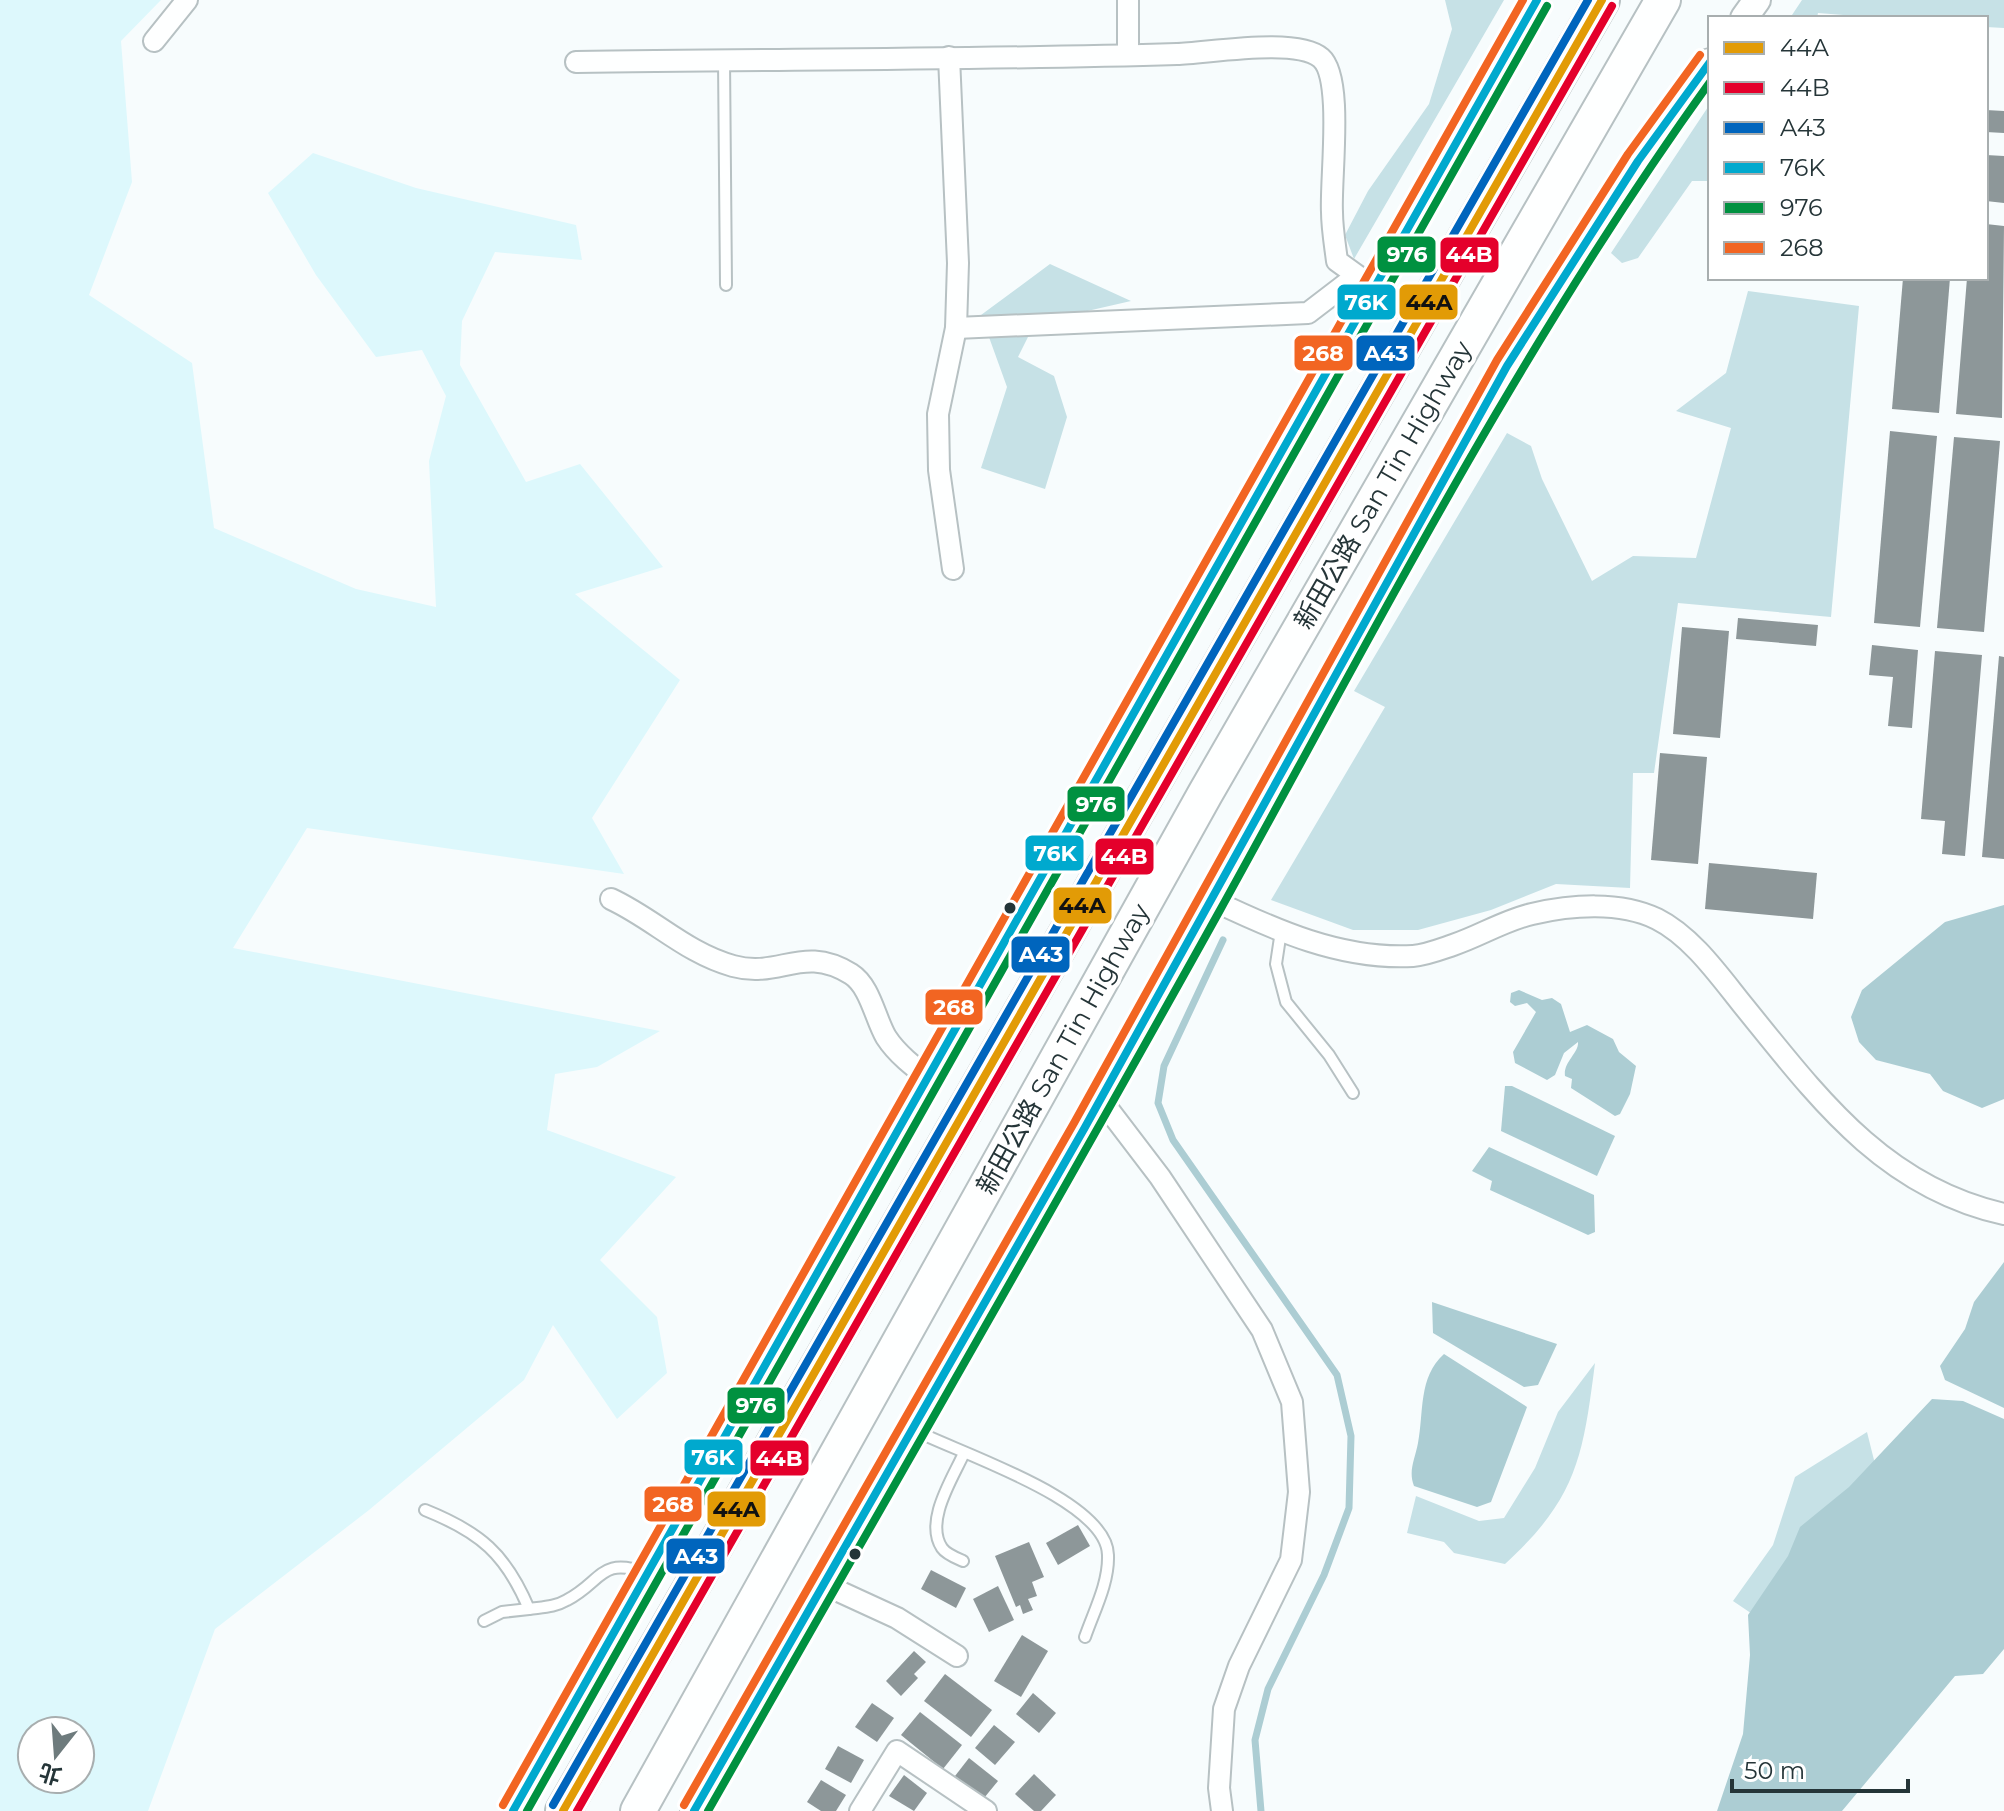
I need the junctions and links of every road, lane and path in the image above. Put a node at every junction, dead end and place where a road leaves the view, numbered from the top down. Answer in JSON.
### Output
{"nodes":[{"id":1,"x":187,"y":0,"type":"edge"},
{"id":2,"x":1128,"y":0,"type":"edge"},
{"id":3,"x":1537,"y":0,"type":"edge"},
{"id":4,"x":1602,"y":0,"type":"edge"},
{"id":5,"x":1663,"y":0,"type":"edge"},
{"id":6,"x":154,"y":41,"type":"dead end"},
{"id":7,"x":1128,"y":54,"type":"junction"},
{"id":8,"x":949,"y":57,"type":"junction"},
{"id":9,"x":724,"y":60,"type":"junction"},
{"id":10,"x":576,"y":62,"type":"dead end"},
{"id":11,"x":1708,"y":65,"type":"edge"},
{"id":12,"x":1364,"y":282,"type":"junction"},
{"id":13,"x":726,"y":285,"type":"dead end"},
{"id":14,"x":956,"y":328,"type":"junction"},
{"id":15,"x":953,"y":569,"type":"dead end"},
{"id":16,"x":611,"y":899,"type":"dead end"},
{"id":17,"x":1212,"y":900,"type":"junction"},
{"id":18,"x":1281,"y":931,"type":"junction"},
{"id":19,"x":930,"y":1079,"type":"junction"},
{"id":20,"x":1353,"y":1093,"type":"dead end"},
{"id":21,"x":1099,"y":1097,"type":"junction"},
{"id":22,"x":2004,"y":1214,"type":"edge"},
{"id":23,"x":912,"y":1428,"type":"junction"},
{"id":24,"x":964,"y":1453,"type":"junction"},
{"id":25,"x":425,"y":1510,"type":"dead end"},
{"id":26,"x":963,"y":1561,"type":"dead end"},
{"id":27,"x":648,"y":1573,"type":"junction"},
{"id":28,"x":823,"y":1584,"type":"junction"},
{"id":29,"x":529,"y":1609,"type":"junction"},
{"id":30,"x":484,"y":1621,"type":"dead end"},
{"id":31,"x":1085,"y":1637,"type":"dead end"},
{"id":32,"x":957,"y":1656,"type":"dead end"},
{"id":33,"x":981,"y":1810,"type":"edge"},
{"id":34,"x":513,"y":1811,"type":"edge"},
{"id":35,"x":563,"y":1811,"type":"edge"},
{"id":36,"x":638,"y":1811,"type":"edge"},
{"id":37,"x":694,"y":1811,"type":"edge"},
{"id":38,"x":860,"y":1811,"type":"edge"},
{"id":39,"x":1222,"y":1811,"type":"edge"}],
"edges":[{"from":1,"to":6,"type":"street"},
{"from":2,"to":7,"type":"street"},
{"from":3,"to":12,"type":"street"},
{"from":4,"to":35,"type":"highway","name":"新田公路 San Tin Highway"},
{"from":5,"to":36,"type":"highway","name":"新田公路 San Tin Highway"},
{"from":7,"to":8,"type":"street"},
{"from":7,"to":12,"type":"street"},
{"from":8,"to":9,"type":"street"},
{"from":8,"to":14,"type":"street"},
{"from":9,"to":10,"type":"street"},
{"from":9,"to":13,"type":"lane"},
{"from":11,"to":17,"type":"main road"},
{"from":12,"to":14,"type":"street"},
{"from":12,"to":19,"type":"street"},
{"from":14,"to":15,"type":"street"},
{"from":16,"to":19,"type":"street"},
{"from":17,"to":18,"type":"street"},
{"from":17,"to":21,"type":"main road"},
{"from":18,"to":20,"type":"lane"},
{"from":18,"to":22,"type":"street"},
{"from":19,"to":27,"type":"street"},
{"from":21,"to":23,"type":"main road"},
{"from":21,"to":39,"type":"street"},
{"from":23,"to":24,"type":"lane"},
{"from":23,"to":28,"type":"main road"},
{"from":24,"to":26,"type":"lane"},
{"from":24,"to":31,"type":"lane"},
{"from":25,"to":29,"type":"lane"},
{"from":27,"to":29,"type":"lane"},
{"from":27,"to":34,"type":"street"},
{"from":28,"to":32,"type":"street"},
{"from":28,"to":37,"type":"main road"},
{"from":29,"to":30,"type":"lane"},
{"from":33,"to":38,"type":"street"}]}
